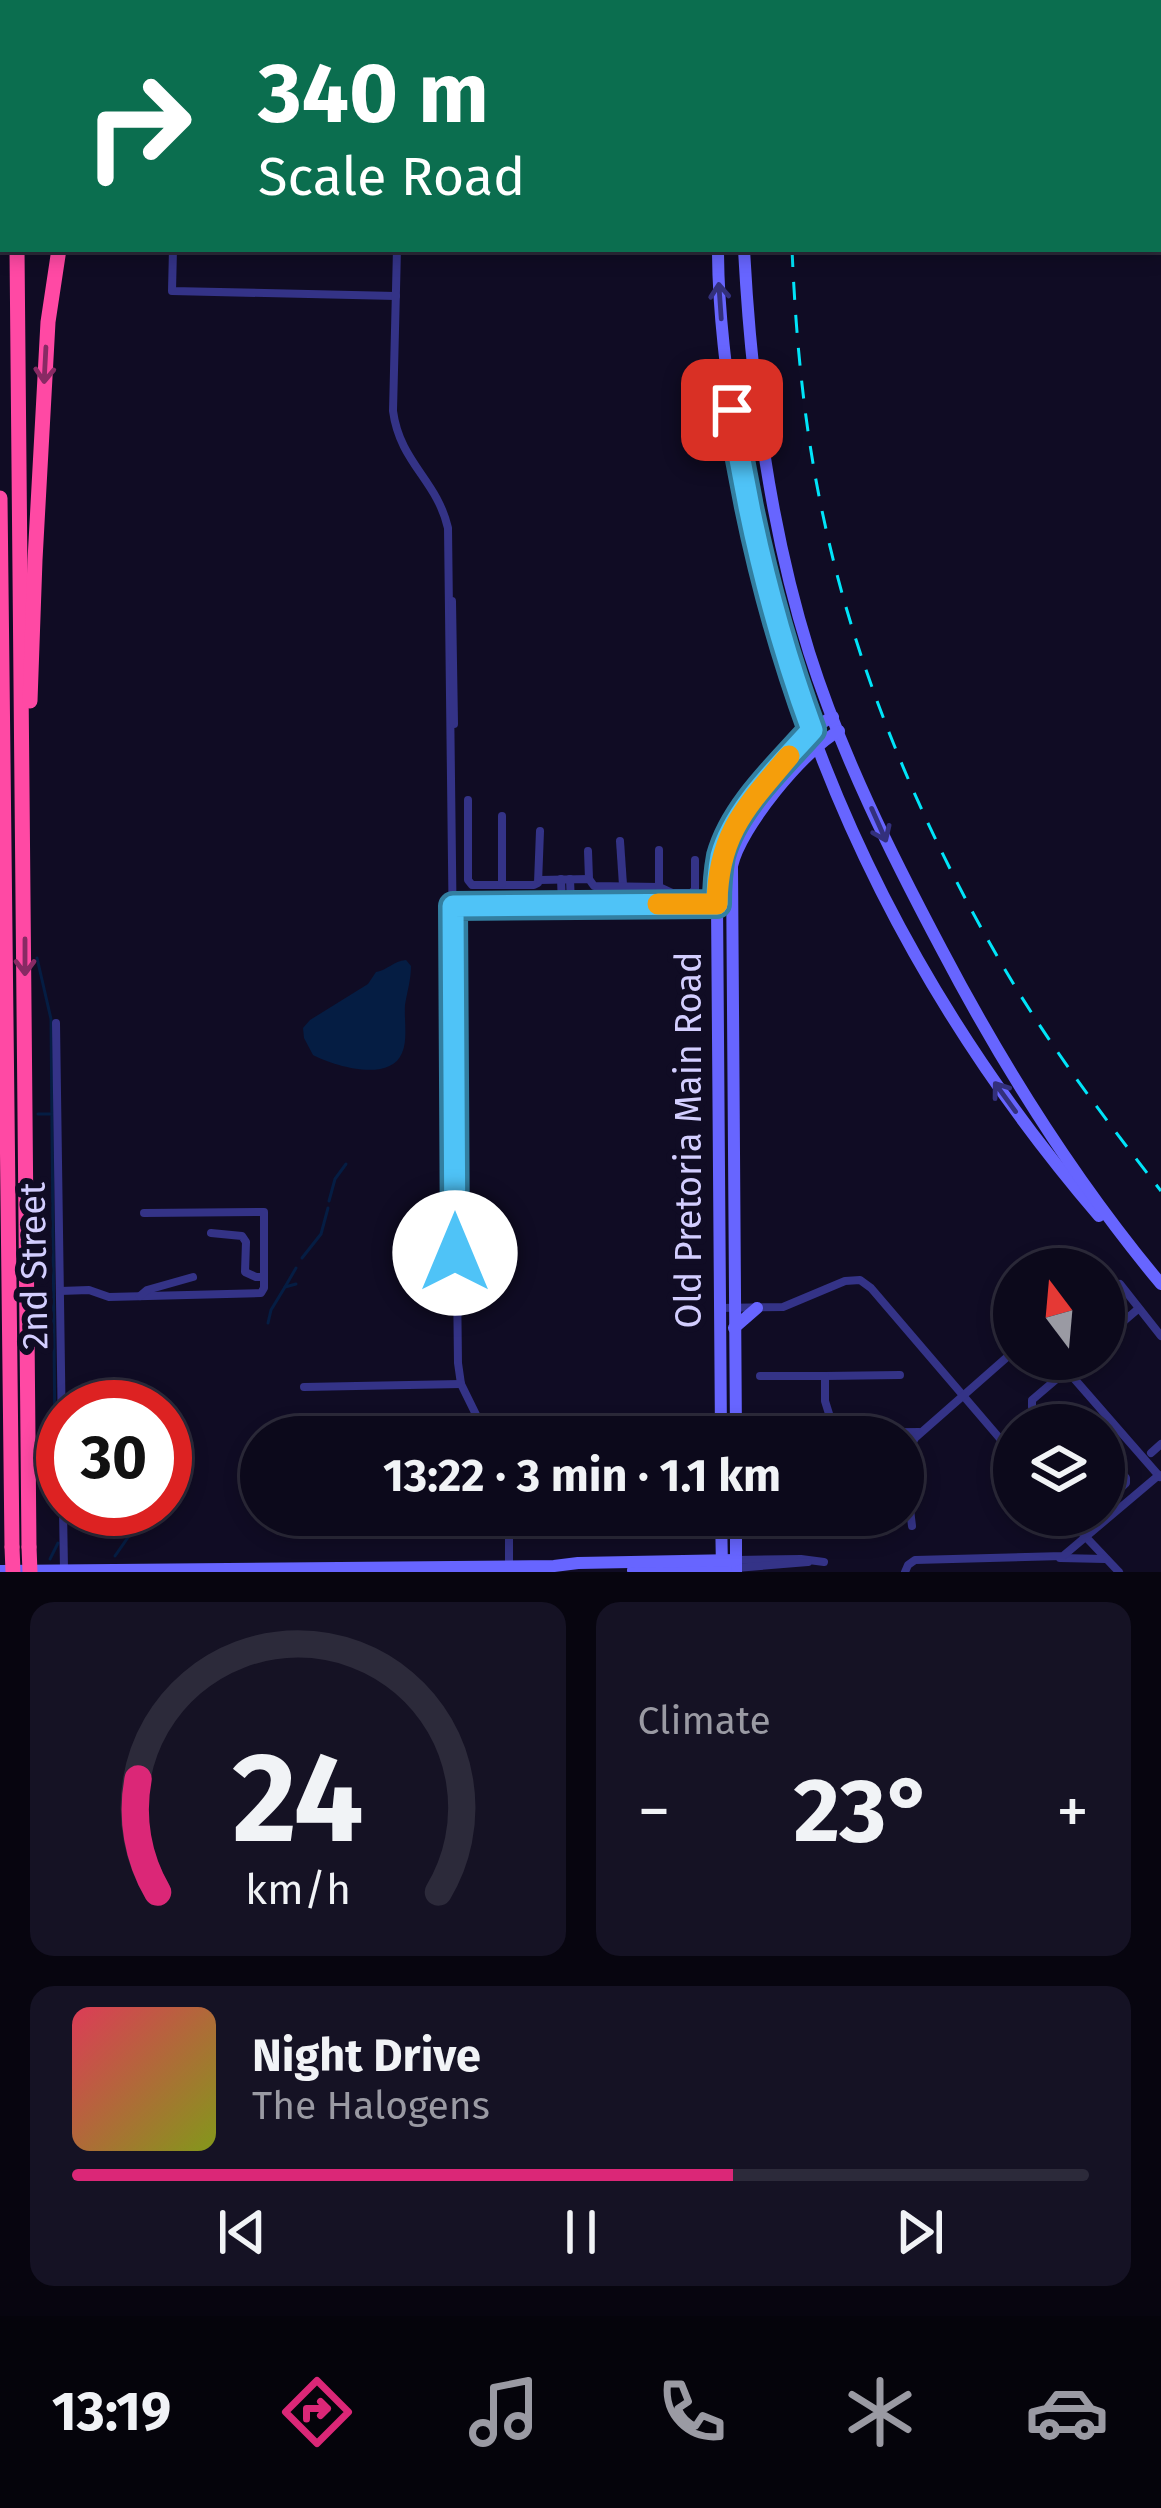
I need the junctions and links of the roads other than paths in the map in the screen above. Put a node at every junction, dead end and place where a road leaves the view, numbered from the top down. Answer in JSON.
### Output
{"nodes":[{"id":1,"x":17,"y":252,"type":"edge"},
{"id":2,"x":59,"y":252,"type":"edge"},
{"id":3,"x":173,"y":252,"type":"edge"},
{"id":4,"x":397,"y":252,"type":"edge"},
{"id":5,"x":718,"y":252,"type":"edge"},
{"id":6,"x":745,"y":252,"type":"edge"},
{"id":7,"x":396,"y":296,"type":"junction"},
{"id":8,"x":0,"y":498,"type":"edge"},
{"id":9,"x":833,"y":717,"type":"junction"},
{"id":10,"x":812,"y":730,"type":"junction"},
{"id":11,"x":839,"y":731,"type":"junction"},
{"id":12,"x":817,"y":746,"type":"junction"},
{"id":13,"x":782,"y":786,"type":"junction"},
{"id":14,"x":468,"y":800,"type":"dead end"},
{"id":15,"x":840,"y":806,"type":"junction"},
{"id":16,"x":502,"y":816,"type":"dead end"},
{"id":17,"x":0,"y":825,"type":"edge"},
{"id":18,"x":540,"y":831,"type":"dead end"},
{"id":19,"x":24,"y":840,"type":"junction"},
{"id":20,"x":620,"y":841,"type":"dead end"},
{"id":21,"x":4,"y":850,"type":"junction"},
{"id":22,"x":659,"y":850,"type":"dead end"},
{"id":23,"x":588,"y":851,"type":"dead end"},
{"id":24,"x":695,"y":860,"type":"dead end"},
{"id":25,"x":566,"y":879,"type":"junction"},
{"id":26,"x":589,"y":879,"type":"junction"},
{"id":27,"x":540,"y":880,"type":"junction"},
{"id":28,"x":502,"y":884,"type":"junction"},
{"id":29,"x":623,"y":885,"type":"junction"},
{"id":30,"x":659,"y":887,"type":"junction"},
{"id":31,"x":724,"y":904,"type":"junction"},
{"id":32,"x":566,"y":905,"type":"junction"},
{"id":33,"x":453,"y":906,"type":"junction"},
{"id":34,"x":56,"y":1023,"type":"dead end"},
{"id":35,"x":144,"y":1213,"type":"dead end"},
{"id":36,"x":211,"y":1233,"type":"dead end"},
{"id":37,"x":1134,"y":1251,"type":"junction"},
{"id":38,"x":193,"y":1277,"type":"dead end"},
{"id":39,"x":264,"y":1277,"type":"junction"},
{"id":40,"x":1161,"y":1283,"type":"edge"},
{"id":41,"x":734,"y":1286,"type":"junction"},
{"id":42,"x":61,"y":1291,"type":"junction"},
{"id":43,"x":1125,"y":1291,"type":"edge"},
{"id":44,"x":139,"y":1297,"type":"junction"},
{"id":45,"x":718,"y":1308,"type":"junction"},
{"id":46,"x":756,"y":1308,"type":"junction"},
{"id":47,"x":734,"y":1309,"type":"junction"},
{"id":48,"x":1138,"y":1309,"type":"junction"},
{"id":49,"x":1125,"y":1320,"type":"edge"},
{"id":50,"x":734,"y":1328,"type":"junction"},
{"id":51,"x":1161,"y":1336,"type":"edge"},
{"id":52,"x":993,"y":1368,"type":"edge"},
{"id":53,"x":760,"y":1376,"type":"dead end"},
{"id":54,"x":825,"y":1376,"type":"junction"},
{"id":55,"x":901,"y":1376,"type":"dead end"},
{"id":56,"x":62,"y":1380,"type":"edge"},
{"id":57,"x":1055,"y":1380,"type":"edge"},
{"id":58,"x":1076,"y":1380,"type":"edge"},
{"id":59,"x":461,"y":1384,"type":"junction"},
{"id":60,"x":304,"y":1387,"type":"dead end"},
{"id":61,"x":962,"y":1394,"type":"junction"},
{"id":62,"x":1032,"y":1404,"type":"edge"},
{"id":63,"x":1097,"y":1404,"type":"edge"},
{"id":64,"x":477,"y":1416,"type":"edge"},
{"id":65,"x":721,"y":1416,"type":"edge"},
{"id":66,"x":736,"y":1416,"type":"edge"},
{"id":67,"x":829,"y":1416,"type":"edge"},
{"id":68,"x":924,"y":1428,"type":"edge"},
{"id":69,"x":993,"y":1430,"type":"edge"},
{"id":70,"x":1125,"y":1436,"type":"edge"},
{"id":71,"x":1161,"y":1444,"type":"edge"},
{"id":72,"x":1151,"y":1453,"type":"dead end"},
{"id":73,"x":1160,"y":1477,"type":"edge"},
{"id":74,"x":63,"y":1536,"type":"edge"},
{"id":75,"x":509,"y":1536,"type":"edge"},
{"id":76,"x":724,"y":1536,"type":"edge"},
{"id":77,"x":733,"y":1536,"type":"edge"},
{"id":78,"x":1085,"y":1538,"type":"junction"},
{"id":79,"x":21,"y":1547,"type":"junction"},
{"id":80,"x":1058,"y":1558,"type":"junction"},
{"id":81,"x":1106,"y":1559,"type":"junction"},
{"id":82,"x":824,"y":1562,"type":"dead end"},
{"id":83,"x":554,"y":1566,"type":"junction"},
{"id":84,"x":729,"y":1567,"type":"edge"},
{"id":85,"x":509,"y":1568,"type":"edge"},
{"id":86,"x":64,"y":1570,"type":"edge"},
{"id":87,"x":0,"y":1571,"type":"edge"},
{"id":88,"x":172,"y":1571,"type":"edge"},
{"id":89,"x":695,"y":1571,"type":"edge"},
{"id":90,"x":13,"y":1572,"type":"edge"},
{"id":91,"x":29,"y":1572,"type":"edge"},
{"id":92,"x":905,"y":1572,"type":"edge"},
{"id":93,"x":1119,"y":1572,"type":"edge"}],
"edges":[{"from":1,"to":19,"type":"highway"},
{"from":2,"to":19,"type":"highway","one_way":true},
{"from":3,"to":7,"type":"street"},
{"from":4,"to":7,"type":"street"},
{"from":10,"to":5,"type":"main road","one_way":true},
{"from":6,"to":9,"type":"main road"},
{"from":7,"to":33,"type":"street"},
{"from":8,"to":21,"type":"highway"},
{"from":9,"to":10,"type":"main road","name":"Old Pretoria Main Road"},
{"from":9,"to":11,"type":"main road"},
{"from":10,"to":12,"type":"main road"},
{"from":10,"to":31,"type":"main road","name":"Old Pretoria Main Road"},
{"from":11,"to":12,"type":"main road","name":"Old Pretoria Main Road"},
{"from":11,"to":37,"type":"main road","one_way":true},
{"from":12,"to":13,"type":"main road","name":"Old Pretoria Main Road"},
{"from":12,"to":15,"type":"main road"},
{"from":13,"to":15,"type":"main road"},
{"from":13,"to":31,"type":"main road","name":"Old Pretoria Main Road"},
{"from":14,"to":28,"type":"street"},
{"from":37,"to":15,"type":"main road","one_way":true},
{"from":16,"to":28,"type":"street"},
{"from":17,"to":21,"type":"highway"},
{"from":18,"to":27,"type":"street"},
{"from":19,"to":79,"type":"highway","one_way":true},
{"from":20,"to":29,"type":"street"},
{"from":21,"to":79,"type":"highway"},
{"from":22,"to":30,"type":"street"},
{"from":23,"to":26,"type":"street"},
{"from":24,"to":30,"type":"street"},
{"from":25,"to":26,"type":"street"},
{"from":25,"to":27,"type":"street"},
{"from":25,"to":32,"type":"street"},
{"from":26,"to":29,"type":"street"},
{"from":27,"to":28,"type":"street"},
{"from":29,"to":30,"type":"street"},
{"from":31,"to":32,"type":"street"},
{"from":31,"to":41,"type":"main road","name":"Old Pretoria Main Road"},
{"from":31,"to":45,"type":"main road","name":"Old Pretoria Main Road"},
{"from":32,"to":33,"type":"street"},
{"from":33,"to":59,"type":"street"},
{"from":34,"to":42,"type":"street","name":"2nd Street"},
{"from":35,"to":39,"type":"street"},
{"from":36,"to":39,"type":"street"},
{"from":37,"to":40,"type":"main road"},
{"from":38,"to":44,"type":"street"},
{"from":39,"to":44,"type":"street"},
{"from":41,"to":46,"type":"main road"},
{"from":41,"to":47,"type":"main road","name":"Old Pretoria Main Road"},
{"from":42,"to":44,"type":"street"},
{"from":42,"to":56,"type":"street","name":"2nd Street"},
{"from":43,"to":48,"type":"street"},
{"from":45,"to":47,"type":"street"},
{"from":45,"to":65,"type":"main road","name":"Old Pretoria Main Road"},
{"from":46,"to":47,"type":"street"},
{"from":46,"to":50,"type":"main road"},
{"from":46,"to":61,"type":"street"},
{"from":47,"to":50,"type":"main road","name":"Old Pretoria Main Road"},
{"from":48,"to":49,"type":"street"},
{"from":48,"to":51,"type":"street"},
{"from":50,"to":66,"type":"main road","name":"Old Pretoria Main Road"},
{"from":52,"to":61,"type":"street"},
{"from":53,"to":54,"type":"street"},
{"from":54,"to":55,"type":"street"},
{"from":54,"to":67,"type":"street"},
{"from":57,"to":62,"type":"street"},
{"from":58,"to":63,"type":"street"},
{"from":59,"to":60,"type":"street"},
{"from":59,"to":64,"type":"street"},
{"from":61,"to":68,"type":"street"},
{"from":61,"to":69,"type":"street"},
{"from":70,"to":73,"type":"street"},
{"from":71,"to":72,"type":"street"},
{"from":73,"to":78,"type":"street"},
{"from":74,"to":86,"type":"street","name":"2nd Street"},
{"from":75,"to":85,"type":"street"},
{"from":76,"to":84,"type":"main road"},
{"from":77,"to":84,"type":"main road"},
{"from":78,"to":80,"type":"street"},
{"from":78,"to":81,"type":"street"},
{"from":79,"to":90,"type":"highway","bridge":true},
{"from":79,"to":91,"type":"highway","bridge":true},
{"from":80,"to":81,"type":"street"},
{"from":80,"to":92,"type":"street"},
{"from":81,"to":93,"type":"street"},
{"from":82,"to":84,"type":"street"},
{"from":83,"to":84,"type":"main road"},
{"from":83,"to":85,"type":"main road"},
{"from":83,"to":89,"type":"main road"},
{"from":84,"to":89,"type":"main road"},
{"from":85,"to":88,"type":"main road"},
{"from":86,"to":87,"type":"main road"},
{"from":86,"to":88,"type":"main road"}]}
